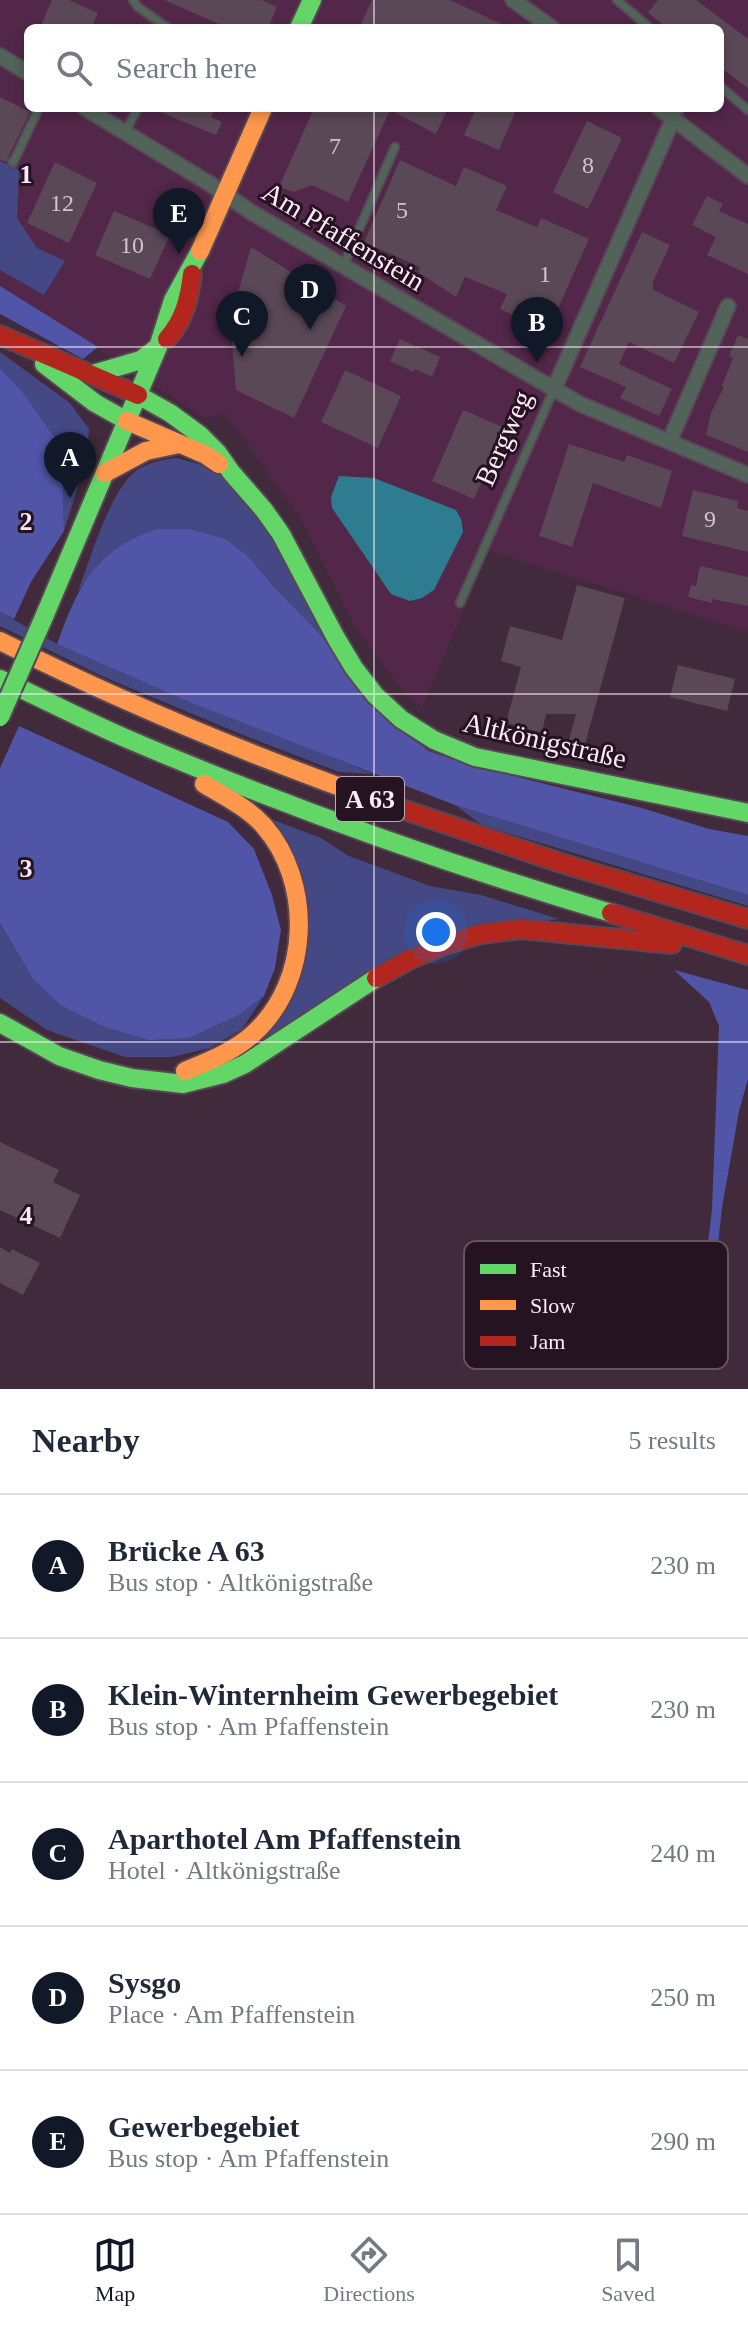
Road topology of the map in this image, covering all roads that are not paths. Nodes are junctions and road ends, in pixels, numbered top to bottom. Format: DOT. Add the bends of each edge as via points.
graph roads {
  1 [pos="133,0"];
  2 [pos="312,0"];
  3 [pos="513,0"];
  4 [pos="617,0"];
  5 [pos="162,24"];
  6 [pos="301,24"];
  7 [pos="546,24"];
  8 [pos="645,24"];
  9 [pos="0,56"];
  10 [pos="24,71"];
  11 [pos="724,89"];
  12 [pos="748,110"];
  13 [pos="37,112"];
  14 [pos="92,112"];
  15 [pos="136,112"];
  16 [pos="261,112"];
  17 [pos="677,113"];
  18 [pos="125,132"];
  19 [pos="395,147"];
  20 [pos="12,162"];
  21 [pos="748,176"];
  22 [pos="225,195"];
  23 [pos="343,267"];
  24 [pos="728,306"];
  25 [pos="0,335"];
  26 [pos="19,345"];
  27 [pos="158,347"];
  28 [pos="93,374"];
  29 [pos="554,389"];
  30 [pos="138,395"];
  31 [pos="127,421"];
  32 [pos="670,440"];
  33 [pos="179,444"];
  34 [pos="229,470"];
  35 [pos="105,473"];
  36 [pos="748,475"];
  37 [pos="460,603"];
  38 [pos="0,641"];
  39 [pos="0,679"];
  40 [pos="0,717"];
  41 [pos="136,743"];
  42 [pos="747,808"];
  43 [pos="748,919"];
  44 [pos="716,947"];
  45 [pos="748,955"];
  46 [pos="1,1023"];
  47 [pos="163,1080"];
  1 -- 5 [label="lane"];
  2 -- 6 [label="main road"];
  3 -- 7 [label="street"];
  4 -- 8 [label="lane"];
  9 -- 10 [label="street"];
  11 -- 12 [label="lane"];
  13 -- 20 [label="lane"];
  14 -- 18 [label="street, Am Pfaffenstein"];
  15 -- 18 [label="lane"];
  16 -- 22 [label="main road"];
  17 -- 21 [label="street"];
  17 -- 29 [label="street, Bergweg"];
  18 -- 22 [label="street, Am Pfaffenstein"];
  19 -- 23 [label="lane"];
  22 -- 23 [label="street, Am Pfaffenstein"];
  22 -- 27 [label="main road" via="173,300"];
  23 -- 29 [label="street, Am Pfaffenstein"];
  24 -- 32 [label="street"];
  25 -- 26 [label="main road"];
  26 -- 28 [label="main road, Altkönigstraße"];
  26 -- 31 [label="main road, Altkönigstraße"];
  27 -- 28 [label="main road" via="141,360"];
  27 -- 30 [label="main road"];
  28 -- 30 [label="main road, Altkönigstraße"];
  29 -- 32 [label="street, Am Pfaffenstein"];
  29 -- 37 [label="lane, Bergweg"];
  30 -- 31 [label="main road"];
  30 -- 34 [label="main road, Altkönigstraße" via="194,430"];
  31 -- 33 [label="main road, Altkönigstraße"];
  31 -- 35 [label="main road"];
  32 -- 36 [label="street, Am Pfaffenstein"];
  33 -- 34 [label="main road, Altkönigstraße"];
  33 -- 35 [label="main road" via="146,451"];
  34 -- 42 [label="main road, Altkönigstraße" via="280,534 358,675 404,722 475,757"];
  35 -- 40 [label="main road, bridge"];
  38 -- 43 [label="main road, A 63" via="153,714 346,790 527,853"];
  39 -- 41 [label="main road, A 63"];
  41 -- 44 [label="main road, A 63" via="350,827"];
  41 -- 47 [label="main road" via="243,807 265,827 289,867 299,905 292,968 265,1022 232,1049"];
  44 -- 45 [label="main road, A 63"];
  44 -- 47 [label="main road" via="558,931 479,933 443,943 383,972 234,1069 198,1082"];
  46 -- 47 [label="main road" via="59,1056 132,1078"];
}
